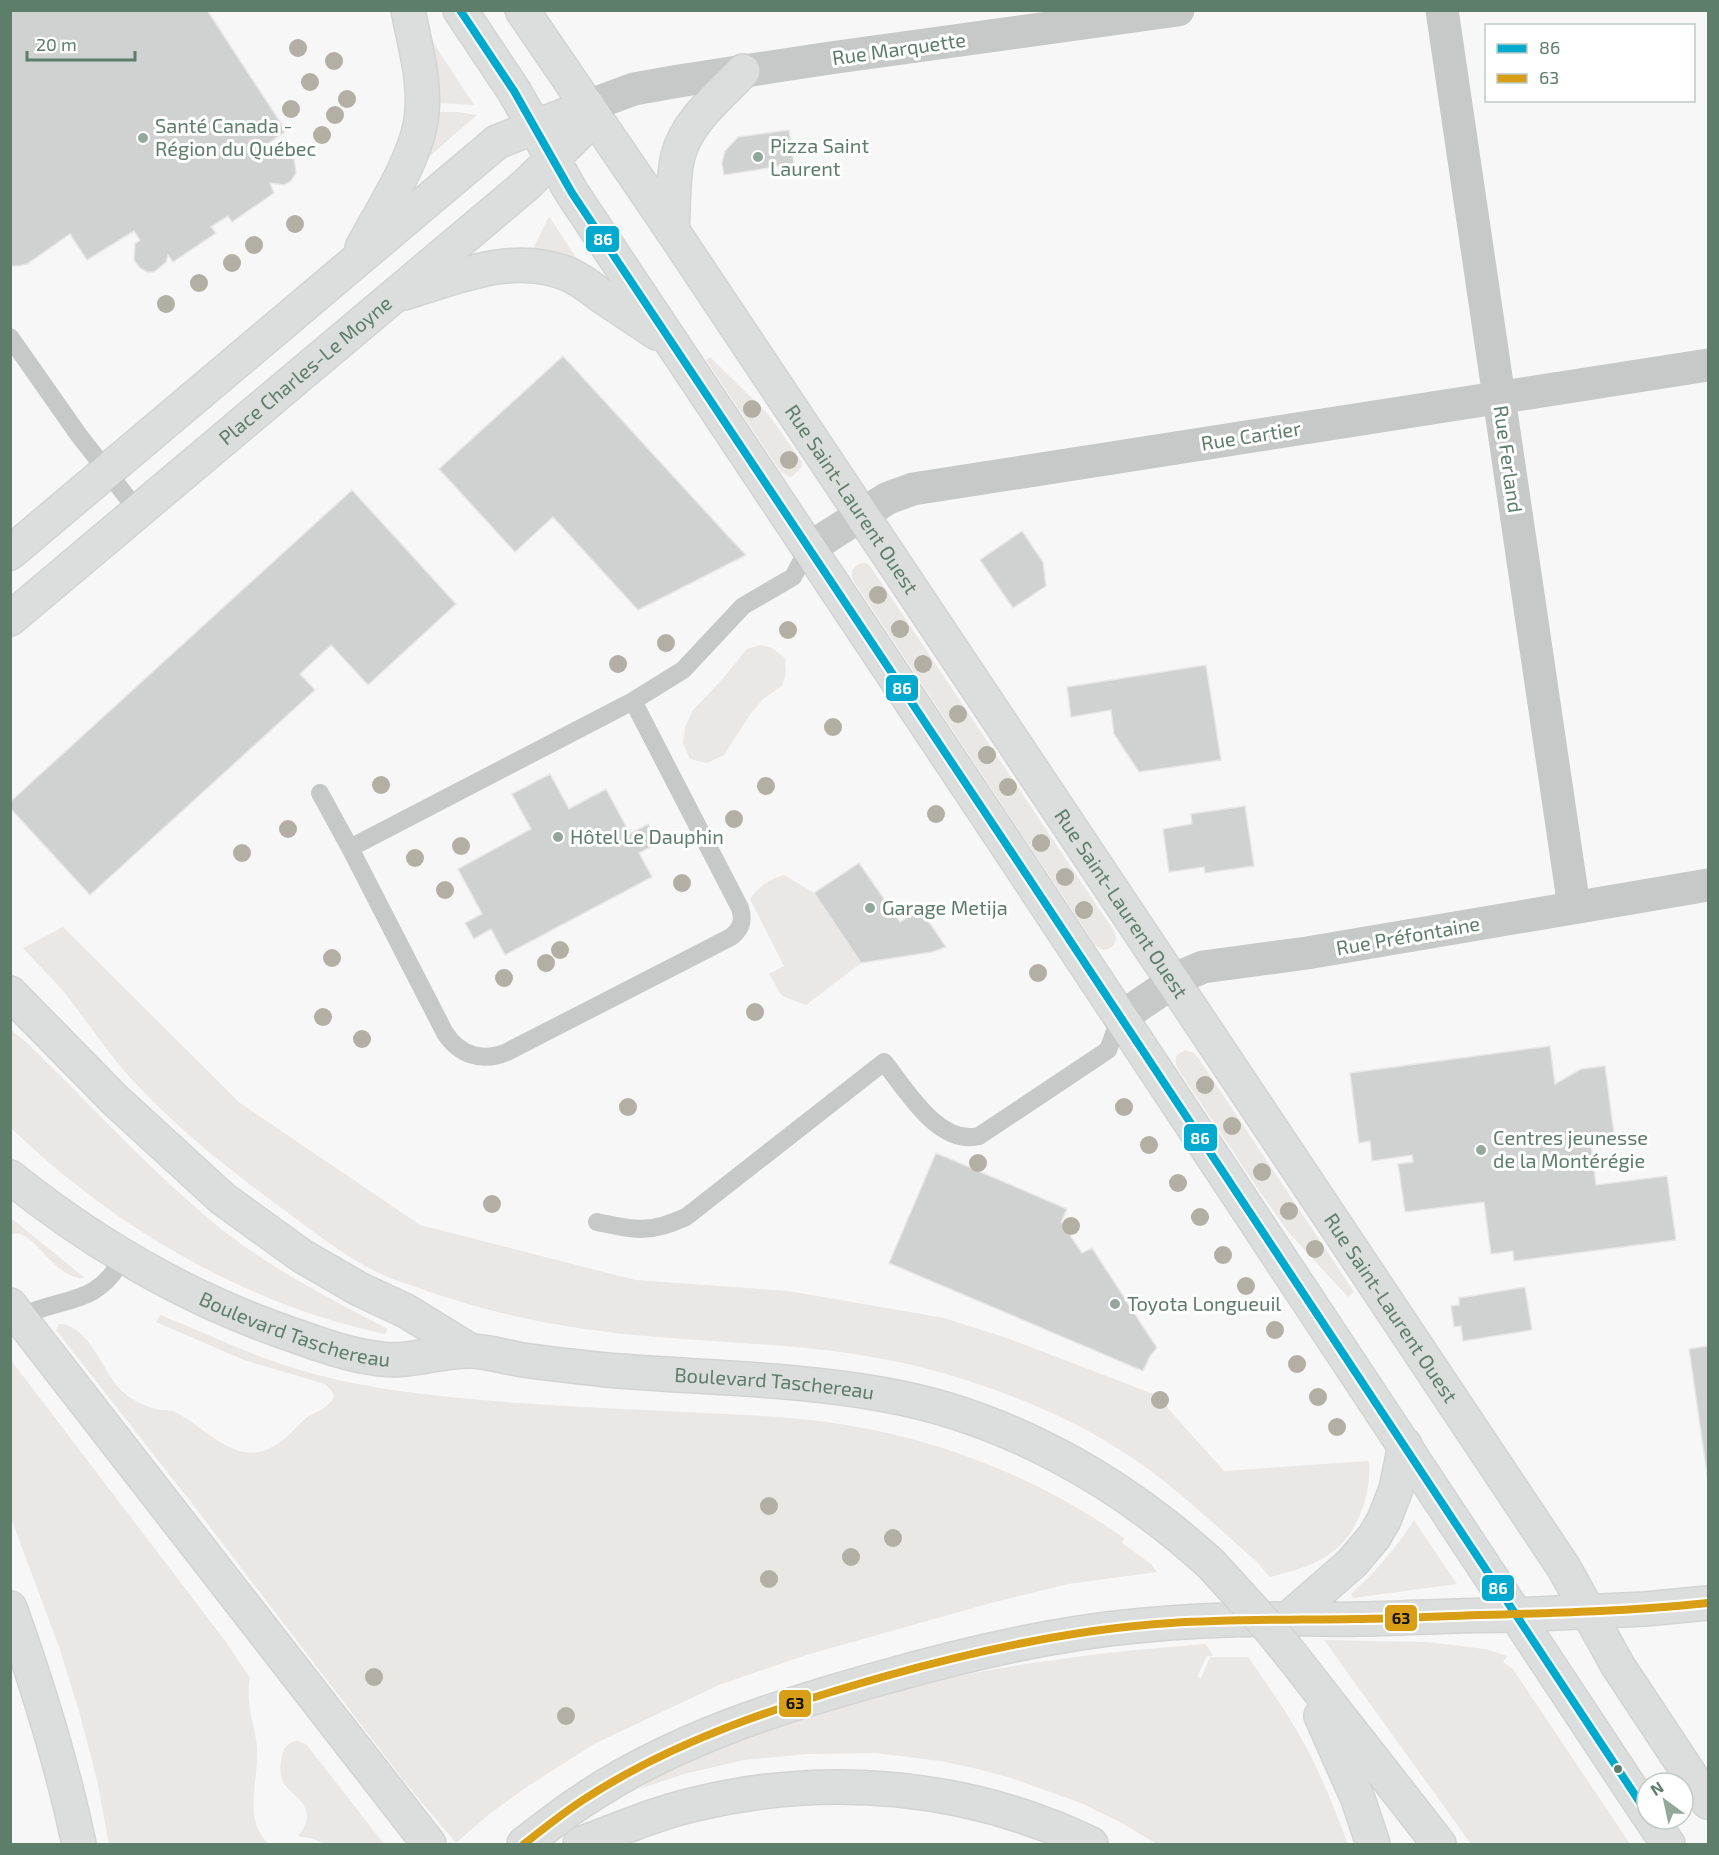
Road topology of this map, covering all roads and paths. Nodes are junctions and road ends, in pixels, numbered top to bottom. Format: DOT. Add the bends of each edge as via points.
graph roads {
  1 [pos="408,10"];
  2 [pos="460,10"];
  3 [pos="522,10"];
  4 [pos="1178,10"];
  5 [pos="1442,10"];
  6 [pos="743,71"];
  7 [pos="591,112"];
  8 [pos="534,127"];
  9 [pos="552,159"];
  10 [pos="672,230"];
  11 [pos="355,262"];
  12 [pos="391,297"];
  13 [pos="10,338"];
  14 [pos="670,342"];
  15 [pos="1708,364"];
  16 [pos="1499,398"];
  17 [pos="106,472"];
  18 [pos="137,510"];
  19 [pos="861,515"];
  20 [pos="808,549"];
  21 [pos="10,553"];
  22 [pos="10,620"];
  23 [pos="633,701"];
  24 [pos="320,793"];
  25 [pos="350,848"];
  26 [pos="1708,885"];
  27 [pos="1574,907"];
  28 [pos="1173,982"];
  29 [pos="10,993"];
  30 [pos="1120,1018"];
  31 [pos="10,1177"];
  32 [pos="597,1222"];
  33 [pos="123,1257"];
  34 [pos="15,1311"];
  35 [pos="471,1351"];
  36 [pos="1405,1445"];
  37 [pos="1708,1602"];
  38 [pos="10,1608"];
  39 [pos="1588,1612"];
  40 [pos="1515,1615"];
  41 [pos="1289,1618"];
  42 [pos="1292,1656"];
  43 [pos="1635,1795"];
  44 [pos="1708,1802"];
  45 [pos="1659,1831"];
  46 [pos="79,1845"];
  47 [pos="429,1845"];
  48 [pos="524,1845"];
  49 [pos="580,1845"];
  50 [pos="1091,1845"];
  51 [pos="1373,1845"];
  52 [pos="1439,1845"];
  53 [pos="1668,1845"];
  1 -- 11 [label="main road" via="422,90 421,125"];
  2 -- 8 [label="main road"];
  3 -- 7 [label="main road, Rue Saint-Laurent Ouest"];
  4 -- 6 [label="street, Rue Marquette"];
  5 -- 16 [label="street, Rue Ferland"];
  6 -- 7 [label="street, Rue Marquette" via="620,93"];
  6 -- 10 [label="main road" via="683,141 678,155"];
  7 -- 8 [label="main road"];
  7 -- 9 [label="main road, Place Charles-Le Moyne"];
  7 -- 10 [label="main road, Rue Saint-Laurent Ouest"];
  8 -- 9 [label="main road"];
  8 -- 11 [label="main road" via="497,142"];
  9 -- 12 [label="main road, Place Charles-Le Moyne"];
  9 -- 14 [label="main road"];
  10 -- 19 [label="main road, Rue Saint-Laurent Ouest"];
  11 -- 17 [label="main road"];
  12 -- 14 [label="main road" via="488,268 535,265 574,277"];
  12 -- 18 [label="main road, Place Charles-Le Moyne"];
  13 -- 17 [label="lane"];
  14 -- 20 [label="main road"];
  15 -- 16 [label="street, Rue Cartier"];
  16 -- 19 [label="street, Rue Cartier" via="913,489 888,498"];
  16 -- 27 [label="street, Rue Ferland"];
  17 -- 18 [label="lane"];
  17 -- 21 [label="main road"];
  18 -- 22 [label="main road, Place Charles-Le Moyne"];
  19 -- 20 [label="street, Rue Cartier"];
  19 -- 28 [label="main road, Rue Saint-Laurent Ouest"];
  20 -- 23 [label="lane" via="793,577 743,606 683,670"];
  20 -- 30 [label="main road"];
  23 -- 25 [label="lane"];
  23 -- 25 [label="lane" via="742,915 736,933 700,954 507,1052 471,1056 445,1034"];
  24 -- 25 [label="lane"];
  26 -- 27 [label="street, Rue Préfontaine"];
  27 -- 28 [label="street, Rue Préfontaine" via="1203,968"];
  28 -- 30 [label="street, Rue Préfontaine"];
  28 -- 39 [label="main road, Rue Saint-Laurent Ouest" via="1564,1568"];
  29 -- 35 [label="main road" via="116,1100 223,1199 312,1262 406,1311"];
  30 -- 32 [label="lane" via="1108,1050 979,1136 963,1137 940,1128 884,1062 686,1217 650,1229"];
  30 -- 36 [label="main road"];
  31 -- 33 [label="main road, Boulevard Taschereau"];
  33 -- 34 [label="lane" via="113,1275 87,1294 75,1300"];
  33 -- 35 [label="main road, Boulevard Taschereau" via="268,1327 344,1351 383,1360"];
  34 -- 47 [label="main road"];
  35 -- 42 [label="main road, Boulevard Taschereau, bridge" via="606,1370 824,1386 890,1395 970,1418 1089,1472 1157,1518 1211,1564"];
  36 -- 40 [label="main road"];
  36 -- 41 [label="main road" via="1396,1489 1374,1537 1352,1563"];
  37 -- 39 [label="main road"];
  38 -- 46 [label="main road" via="53,1737"];
  39 -- 40 [label="main road"];
  39 -- 44 [label="main road, Rue Saint-Laurent Ouest" via="1618,1666"];
  40 -- 41 [label="main road"];
  40 -- 43 [label="main road"];
  41 -- 48 [label="main road" via="1133,1626 1043,1639 816,1696 713,1732 652,1761 582,1801"];
  42 -- 51 [label="main road, Boulevard Taschereau" via="1340,1755"];
  42 -- 52 [label="main road"];
  45 -- 53 [label="main road"];
  49 -- 50 [label="main road" via="698,1803 752,1793 834,1786 943,1795 1019,1816"];
}
